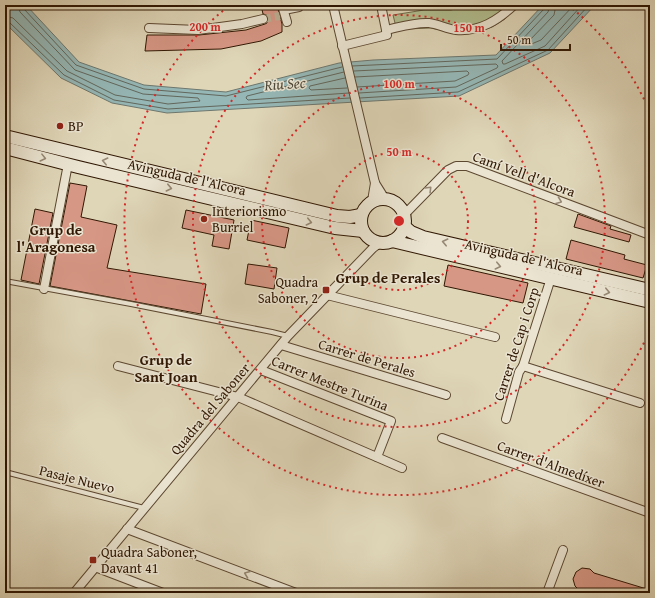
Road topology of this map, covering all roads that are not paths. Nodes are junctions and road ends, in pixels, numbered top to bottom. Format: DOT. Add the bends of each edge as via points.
graph roads {
  1 [pos="333,5"];
  2 [pos="381,5"];
  3 [pos="514,5"];
  4 [pos="299,7"];
  5 [pos="284,14"];
  6 [pos="263,19"];
  7 [pos="149,28"];
  8 [pos="387,32"];
  9 [pos="342,46"];
  10 [pos="5,136"];
  11 [pos="5,148"];
  12 [pos="68,164"];
  13 [pos="375,184"];
  14 [pos="385,199"];
  15 [pos="372,201"];
  16 [pos="361,215"];
  17 [pos="404,220"];
  18 [pos="650,235"];
  19 [pos="376,240"];
  20 [pos="551,278"];
  21 [pos="5,281"];
  22 [pos="44,289"];
  23 [pos="650,290"];
  24 [pos="327,295"];
  25 [pos="650,302"];
  26 [pos="288,336"];
  27 [pos="495,337"];
  28 [pos="281,345"];
  29 [pos="118,366"];
  30 [pos="523,366"];
  31 [pos="261,370"];
  32 [pos="446,395"];
  33 [pos="238,397"];
  34 [pos="640,403"];
  35 [pos="506,418"];
  36 [pos="442,438"];
  37 [pos="377,457"];
  38 [pos="402,468"];
  39 [pos="5,472"];
  40 [pos="144,508"];
  41 [pos="650,513"];
  42 [pos="127,529"];
  43 [pos="563,550"];
  44 [pos="95,568"];
  45 [pos="74,593"];
  46 [pos="163,593"];
  47 [pos="296,593"];
  48 [pos="547,593"];
  1 -- 9 [label="street"];
  2 -- 8 [label="street"];
  3 -- 8 [label="street" via="502,17 474,29 457,30 429,23 406,25"];
  4 -- 5 [label="street"];
  6 -- 7 [label="street" via="198,30"];
  8 -- 9 [label="street"];
  9 -- 13 [label="street"];
  16 -- 10 [label="main road, Avinguda de l'Alcora, one-way" via="337,216"];
  11 -- 12 [label="main road, Avinguda de l'Alcora, one-way"];
  12 -- 19 [label="main road, Avinguda de l'Alcora, one-way"];
  12 -- 22 [label="street"];
  13 -- 14 [label="street"];
  13 -- 15 [label="street"];
  14 -- 15 [label="main road"];
  14 -- 17 [label="main road" via="400,207"];
  15 -- 16 [label="main road"];
  16 -- 19 [label="main road" via="361,223"];
  17 -- 18 [label="street, Camí Vell d'Alcora, one-way" via="448,170 456,166 468,166"];
  17 -- 19 [label="main road" via="400,235"];
  23 -- 17 [label="main road, Avinguda de l'Alcora, one-way" via="423,237 411,232"];
  19 -- 20 [label="main road, Avinguda de l'Alcora, one-way"];
  19 -- 24 [label="street, Quadra del Saboner"];
  20 -- 25 [label="main road, Avinguda de l'Alcora, one-way"];
  20 -- 30 [label="street, Carrer de Cap i Corp"];
  21 -- 22 [label="lane"];
  22 -- 26 [label="lane"];
  24 -- 26 [label="street, Quadra del Saboner"];
  24 -- 27 [label="street"];
  26 -- 28 [label="street, Quadra del Saboner"];
  28 -- 31 [label="street, Quadra del Saboner"];
  28 -- 32 [label="street, Carrer de Perales"];
  29 -- 33 [label="street"];
  30 -- 34 [label="street"];
  30 -- 35 [label="street, Carrer de Cap i Corp"];
  31 -- 33 [label="street, Quadra del Saboner"];
  31 -- 37 [label="street, Carrer Mestre Turina" via="391,421"];
  33 -- 37 [label="street"];
  33 -- 40 [label="street, Quadra del Saboner"];
  36 -- 41 [label="street, Carrer d'Almedíxer"];
  37 -- 38 [label="street"];
  39 -- 40 [label="lane, Pasaje Nuevo"];
  40 -- 42 [label="street, Quadra del Saboner"];
  42 -- 44 [label="street, Quadra del Saboner"];
  47 -- 42 [label="street, one-way"];
  43 -- 48 [label="street"];
  44 -- 45 [label="street, Quadra del Saboner"];
  44 -- 46 [label="street"];
}
